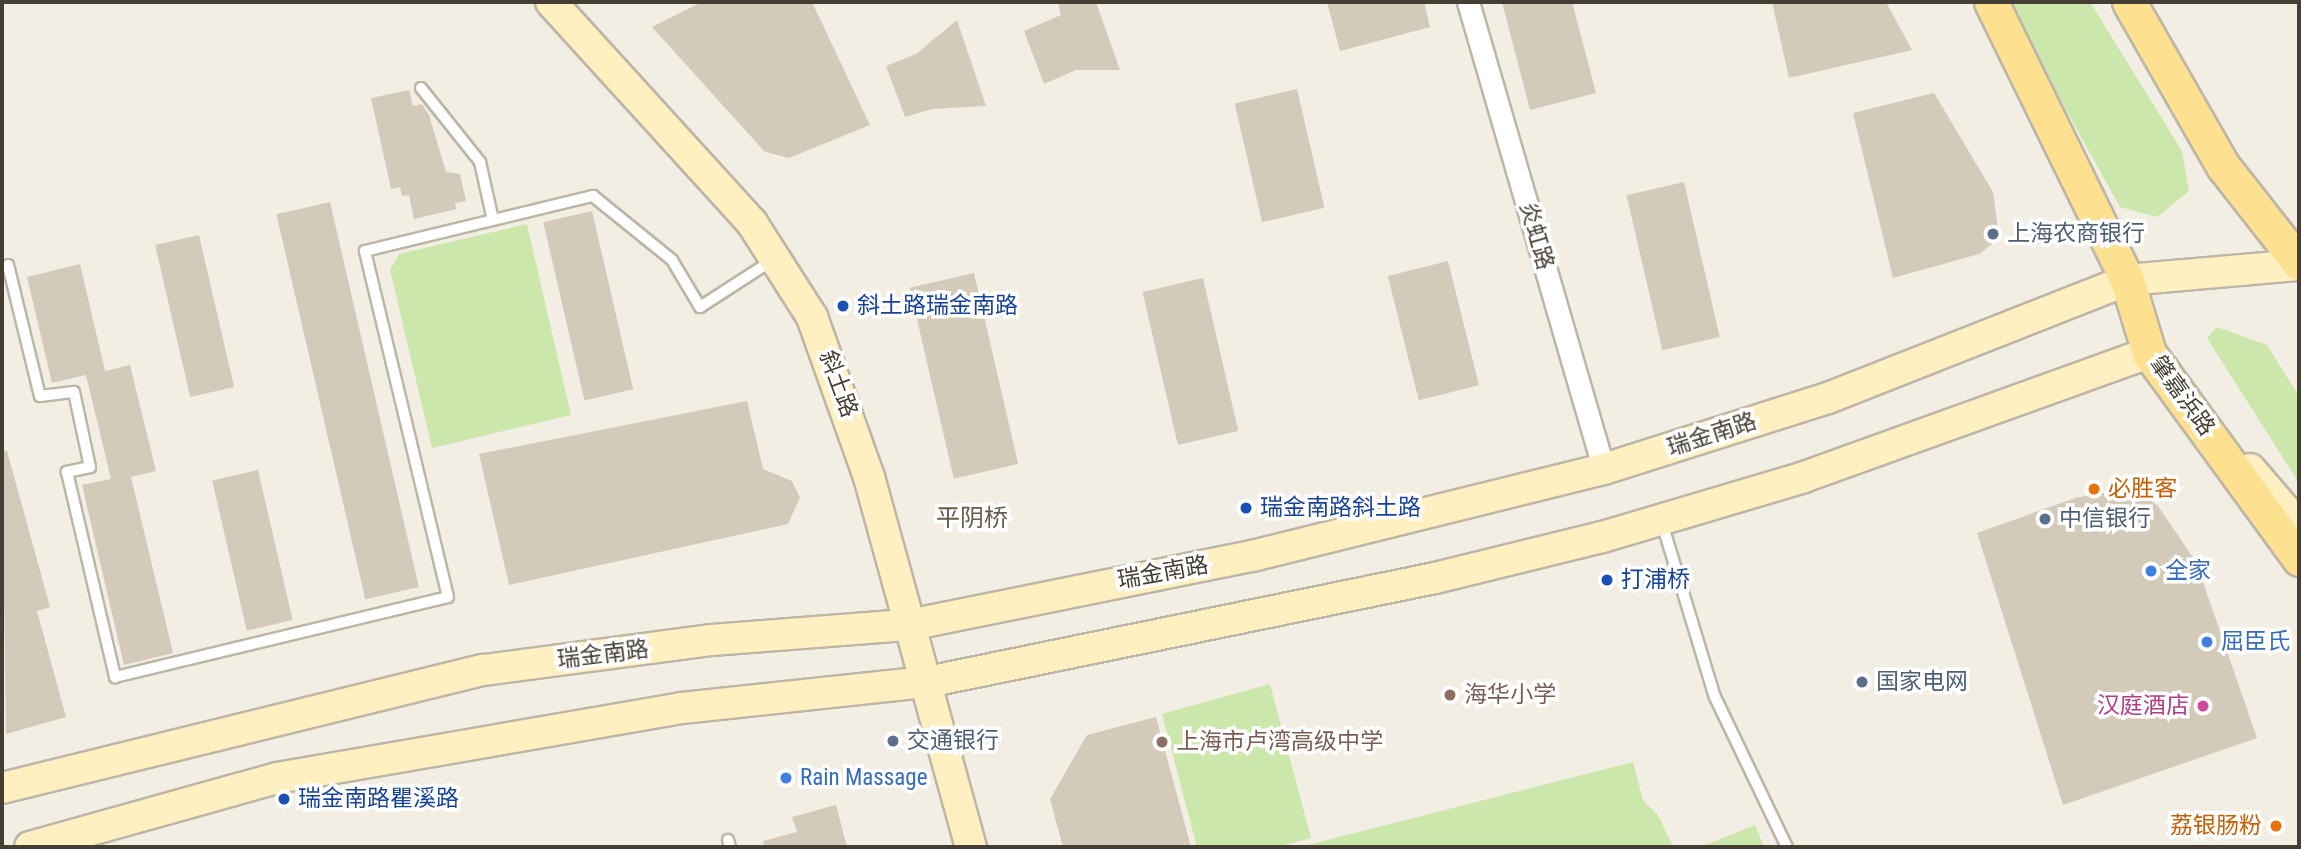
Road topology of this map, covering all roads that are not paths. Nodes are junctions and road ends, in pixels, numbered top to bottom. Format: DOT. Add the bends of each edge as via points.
graph roads {
  1 [pos="551,2"];
  2 [pos="1468,2"];
  3 [pos="1991,2"];
  4 [pos="2129,2"];
  5 [pos="421,88"];
  6 [pos="494,220"];
  7 [pos="778,258"];
  8 [pos="2299,264"];
  9 [pos="8,265"];
  10 [pos="2127,280"];
  11 [pos="2149,353"];
  12 [pos="1604,470"];
  13 [pos="1661,520"];
  14 [pos="2298,544"];
  15 [pos="909,625"];
  16 [pos="927,682"];
  17 [pos="2,788"];
  18 [pos="87,840"];
  19 [pos="30,847"];
  20 [pos="971,847"];
  21 [pos="1787,847"];
  1 -- 7 [label="main road, 斜土路" via="719,185"];
  2 -- 12 [label="street, 炎虹路"];
  3 -- 10 [label="main road, 肇嘉浜路"];
  4 -- 8 [label="main road" via="2223,166"];
  5 -- 6 [label="lane" via="480,162"];
  6 -- 7 [label="lane" via="593,196 672,260 700,307"];
  6 -- 9 [label="lane" via="365,251 448,597 115,677 66,472 90,467 74,392 40,396"];
  7 -- 15 [label="main road, 斜土路" via="812,317 839,382"];
  8 -- 10 [label="main road, 瑞金南路"];
  10 -- 11 [label="main road, 肇嘉浜路"];
  10 -- 12 [label="main road, 瑞金南路" via="1828,398"];
  11 -- 13 [label="main road" via="1804,477"];
  11 -- 14 [label="main road, 肇嘉浜路"];
  12 -- 15 [label="main road, 瑞金南路" via="1252,556"];
  13 -- 16 [label="main road" via="1435,578"];
  13 -- 21 [label="lane" via="1716,697"];
  15 -- 16 [label="main road, 斜土路"];
  15 -- 17 [label="main road, 瑞金南路" via="712,640 484,670"];
  16 -- 18 [label="main road" via="682,708 276,778"];
  16 -- 20 [label="main road, 斜土路"];
  18 -- 19 [label="main road"];
}
